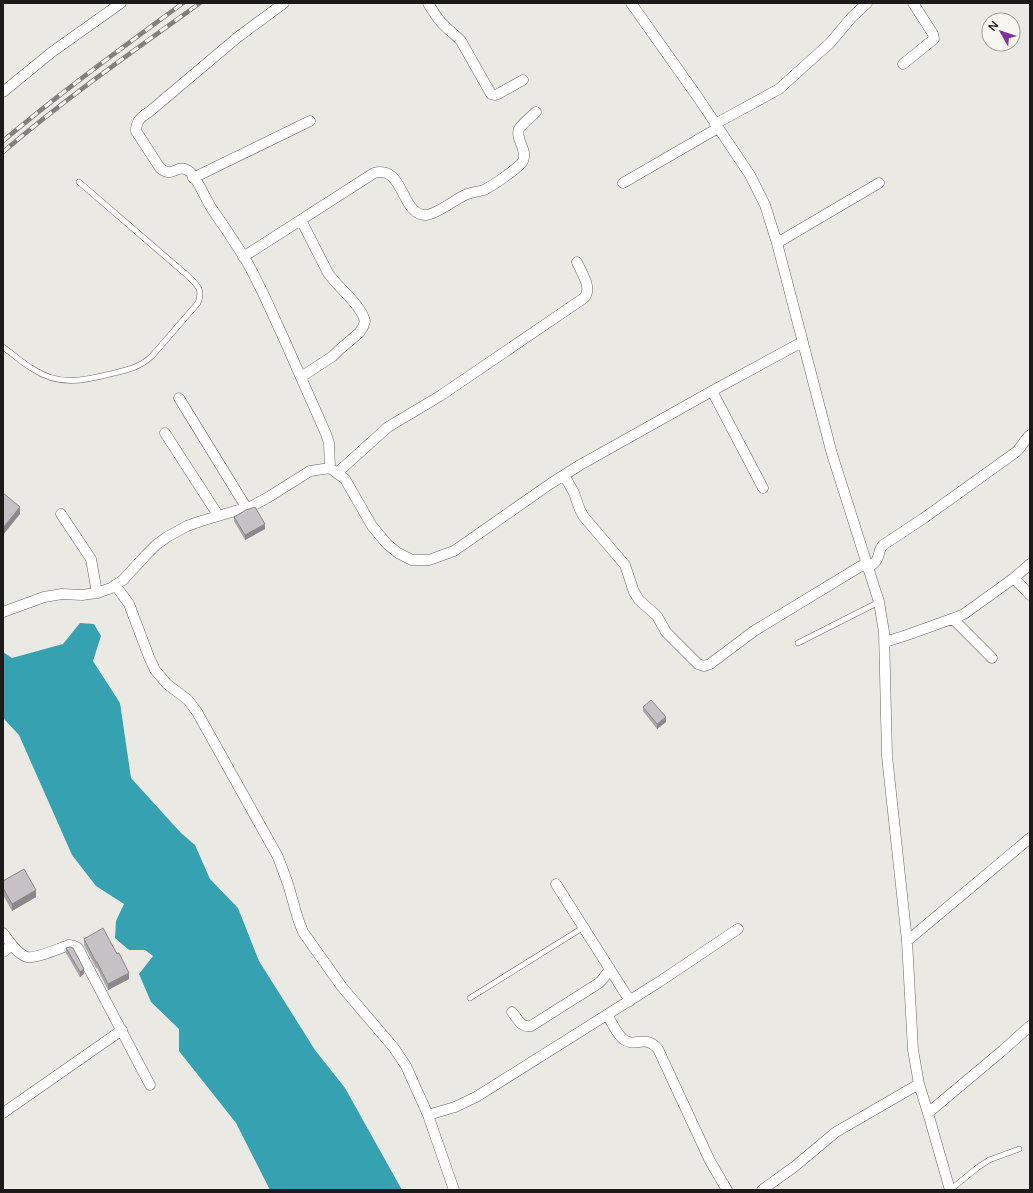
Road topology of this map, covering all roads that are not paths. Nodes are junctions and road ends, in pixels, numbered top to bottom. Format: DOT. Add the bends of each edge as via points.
graph roads {
  1 [pos="121,3"];
  2 [pos="284,3"];
  3 [pos="428,3"];
  4 [pos="631,3"];
  5 [pos="867,3"];
  6 [pos="913,3"];
  7 [pos="903,64"];
  8 [pos="523,80"];
  9 [pos="3,92"];
  10 [pos="536,112"];
  11 [pos="310,121"];
  12 [pos="717,126"];
  13 [pos="193,178"];
  14 [pos="79,182"];
  15 [pos="623,183"];
  16 [pos="879,183"];
  17 [pos="301,220"];
  18 [pos="777,243"];
  19 [pos="243,257"];
  20 [pos="577,262"];
  21 [pos="802,342"];
  22 [pos="3,347"];
  23 [pos="301,377"];
  24 [pos="712,391"];
  25 [pos="179,398"];
  26 [pos="165,433"];
  27 [pos="1030,436"];
  28 [pos="333,471"];
  29 [pos="564,475"];
  30 [pos="763,488"];
  31 [pos="246,507"];
  32 [pos="61,514"];
  33 [pos="218,515"];
  34 [pos="1030,564"];
  35 [pos="867,566"];
  36 [pos="1014,578"];
  37 [pos="115,586"];
  38 [pos="97,593"];
  39 [pos="1030,596"];
  40 [pos="879,602"];
  41 [pos="3,612"];
  42 [pos="953,619"];
  43 [pos="885,642"];
  44 [pos="798,643"];
  45 [pos="992,658"];
  46 [pos="1030,838"];
  47 [pos="556,884"];
  48 [pos="584,928"];
  49 [pos="738,929"];
  50 [pos="3,933"];
  51 [pos="907,941"];
  52 [pos="12,945"];
  53 [pos="3,952"];
  54 [pos="610,969"];
  55 [pos="470,998"];
  56 [pos="630,1001"];
  57 [pos="512,1012"];
  58 [pos="607,1015"];
  59 [pos="1030,1026"];
  60 [pos="122,1030"];
  61 [pos="919,1084"];
  62 [pos="150,1085"];
  63 [pos="3,1113"];
  64 [pos="928,1113"];
  65 [pos="428,1115"];
  66 [pos="1019,1149"];
  67 [pos="454,1190"];
  68 [pos="726,1190"];
  69 [pos="762,1190"];
  70 [pos="950,1190"];
  1 -- 9 [label="street" via="52,52"];
  2 -- 13 [label="street" via="238,37 138,121 136,131 160,168 165,172 184,169"];
  3 -- 8 [label="street" via="440,21 462,41 491,94 498,94"];
  4 -- 12 [label="street"];
  5 -- 12 [label="street" via="830,43 779,89"];
  6 -- 7 [label="street" via="934,34 934,39"];
  10 -- 17 [label="street" via="519,129 518,134 524,150 523,162 483,190 465,195 424,215 410,206 389,174 380,172 374,173"];
  11 -- 13 [label="street"];
  12 -- 15 [label="street"];
  12 -- 18 [label="street" via="750,175"];
  13 -- 19 [label="street"];
  14 -- 22 [label="lane" via="199,287 201,295 198,303 144,364 87,380 51,378 33,370"];
  16 -- 18 [label="street"];
  17 -- 19 [label="street"];
  17 -- 23 [label="street" via="333,281 354,303 365,321 359,333 334,356"];
  18 -- 21 [label="street"];
  19 -- 23 [label="street" via="264,295"];
  20 -- 28 [label="street" via="587,285 588,291 584,298 440,396 388,427"];
  21 -- 24 [label="street"];
  21 -- 35 [label="street" via="832,454"];
  23 -- 28 [label="street" via="326,434"];
  24 -- 29 [label="street"];
  24 -- 30 [label="street"];
  25 -- 31 [label="street"];
  26 -- 33 [label="street"];
  27 -- 35 [label="street" via="1016,452 883,545 875,562"];
  28 -- 29 [label="street" via="345,479 372,526 387,544 412,560 429,560 454,551"];
  28 -- 31 [label="street" via="310,471 268,498"];
  29 -- 35 [label="street" via="582,513 625,565 639,600 657,616 666,632 698,664 704,666 783,612"];
  31 -- 33 [label="street"];
  32 -- 38 [label="street" via="90,558"];
  33 -- 37 [label="street" via="187,526 167,537"];
  34 -- 36 [label="street"];
  35 -- 40 [label="street"];
  36 -- 39 [label="street"];
  36 -- 42 [label="street"];
  37 -- 38 [label="street"];
  37 -- 65 [label="street" via="128,604 155,670 188,700 197,712 253,810 278,857 303,932 342,987 394,1048 406,1066"];
  38 -- 41 [label="street" via="44,597"];
  40 -- 43 [label="street"];
  40 -- 44 [label="lane"];
  42 -- 43 [label="street"];
  42 -- 45 [label="street"];
  43 -- 51 [label="street" via="887,756"];
  46 -- 51 [label="street"];
  47 -- 48 [label="street"];
  48 -- 54 [label="street"];
  48 -- 55 [label="lane"];
  49 -- 56 [label="street"];
  50 -- 52 [label="street"];
  51 -- 61 [label="street" via="913,1050"];
  52 -- 53 [label="street"];
  52 -- 60 [label="street" via="27,957 69,945 78,948"];
  54 -- 56 [label="street"];
  54 -- 57 [label="street" via="599,983 531,1026 523,1026"];
  56 -- 58 [label="street"];
  58 -- 65 [label="street" via="476,1097"];
  58 -- 68 [label="street" via="622,1038 628,1042 645,1041 658,1049"];
  59 -- 64 [label="street"];
  60 -- 62 [label="street"];
  60 -- 63 [label="street"];
  61 -- 64 [label="street"];
  61 -- 69 [label="street" via="836,1132"];
  64 -- 70 [label="street"];
  65 -- 67 [label="street"];
  66 -- 70 [label="lane" via="989,1160"];
}
